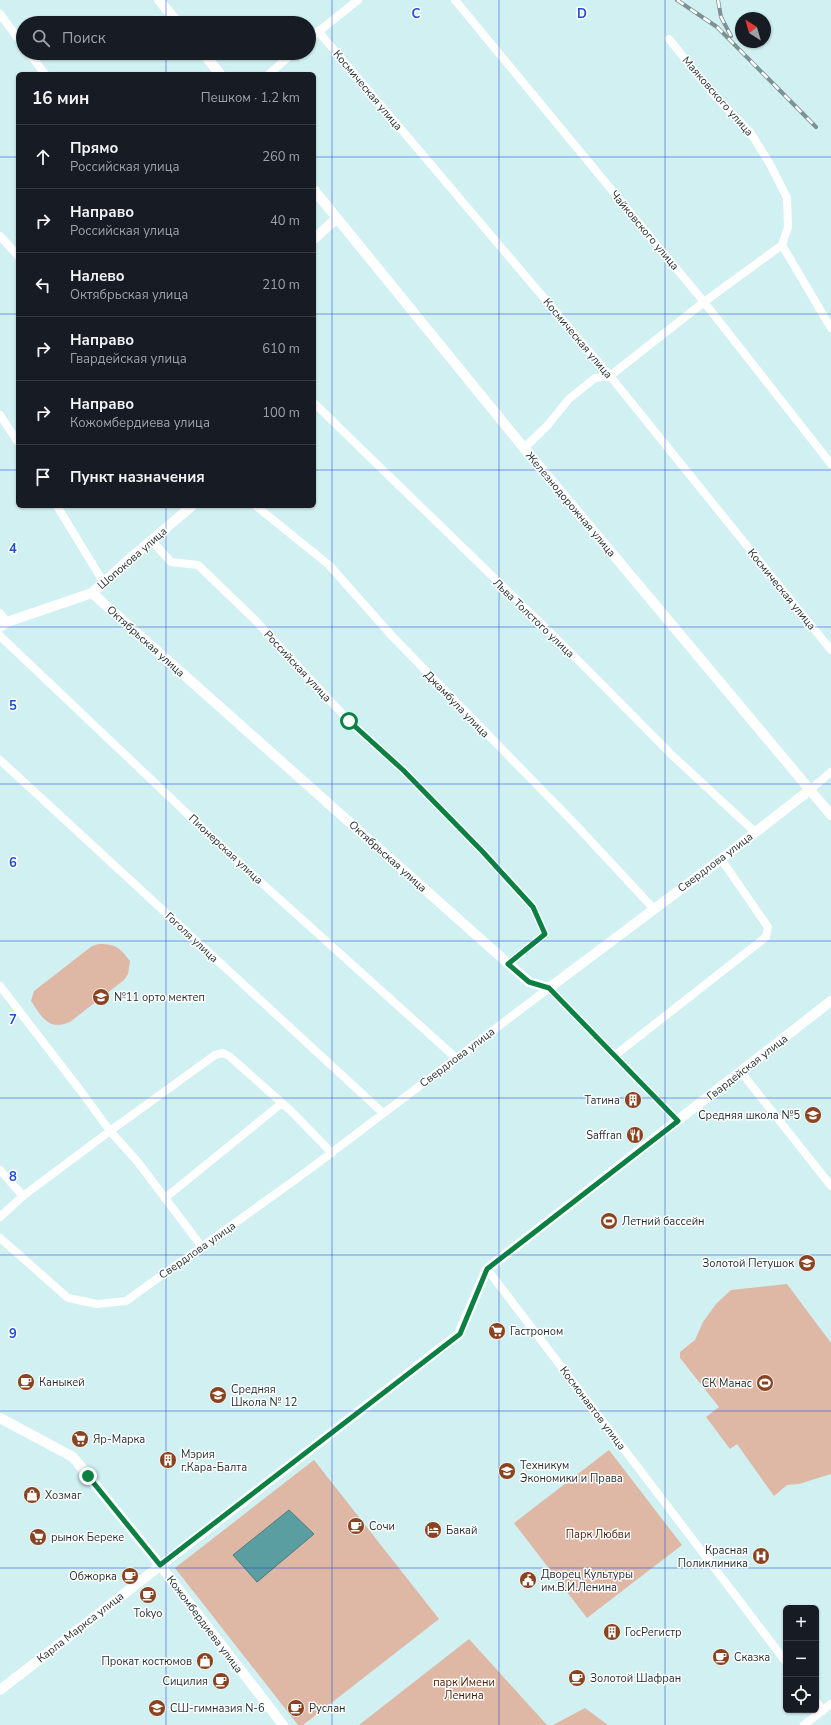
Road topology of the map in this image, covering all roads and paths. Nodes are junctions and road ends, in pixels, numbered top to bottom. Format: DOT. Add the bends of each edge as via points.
graph roads {
  1 [pos="159,0"];
  2 [pos="358,0"];
  3 [pos="455,0"];
  4 [pos="0,14"];
  5 [pos="172,16"];
  6 [pos="318,31"];
  7 [pos="16,36"];
  8 [pos="669,39"];
  9 [pos="34,60"];
  10 [pos="209,60"];
  11 [pos="284,60"];
  12 [pos="43,72"];
  13 [pos="218,72"];
  14 [pos="270,72"];
  15 [pos="316,192"];
  16 [pos="337,218"];
  17 [pos="0,236"];
  18 [pos="316,236"];
  19 [pos="782,245"];
  20 [pos="16,254"];
  21 [pos="704,302"];
  22 [pos="831,328"];
  23 [pos="610,376"];
  24 [pos="316,405"];
  25 [pos="0,415"];
  26 [pos="16,439"];
  27 [pos="524,448"];
  28 [pos="831,464"];
  29 [pos="58,508"];
  30 [pos="190,508"];
  31 [pos="258,508"];
  32 [pos="152,541"];
  33 [pos="104,583"];
  34 [pos="92,593"];
  35 [pos="0,613"];
  36 [pos="4,625"];
  37 [pos="0,636"];
  38 [pos="831,650"];
  39 [pos="0,760"];
  40 [pos="831,772"];
  41 [pos="811,789"];
  42 [pos="831,815"];
  43 [pos="754,832"];
  44 [pos="721,859"];
  45 [pos="653,908"];
  46 [pos="508,964"];
  47 [pos="0,986"];
  48 [pos="549,988"];
  49 [pos="831,1001"];
  50 [pos="614,1056"];
  51 [pos="456,1058"];
  52 [pos="741,1072"];
  53 [pos="282,1103"];
  54 [pos="383,1113"];
  55 [pos="678,1121"];
  56 [pos="110,1132"];
  57 [pos="332,1153"];
  58 [pos="0,1170"];
  59 [pos="831,1186"];
  60 [pos="23,1196"];
  61 [pos="165,1198"];
  62 [pos="0,1217"];
  63 [pos="0,1238"];
  64 [pos="202,1246"];
  65 [pos="487,1269"];
  66 [pos="0,1418"];
  67 [pos="160,1565"];
  68 [pos="783,1658"];
  69 [pos="0,1690"];
  70 [pos="831,1704"];
  71 [pos="819,1705"];
  72 [pos="823,1710"];
  73 [pos="283,1725"];
  74 [pos="804,1725"];
  1 -- 5 [label="street"];
  2 -- 6 [label="street"];
  3 -- 21 [label="street, Чайковского улица"];
  4 -- 7 [label="street"];
  6 -- 23 [label="street, Космическая улица"];
  8 -- 19 [label="street, Маяковского улица" via="715,96 750,132 770,164 787,198 788,227"];
  9 -- 12 [label="street"];
  10 -- 13 [label="street"];
  11 -- 14 [label="street"];
  15 -- 16 [label="street, Железнодорожная улица"];
  16 -- 18 [label="street"];
  16 -- 27 [label="street, Железнодорожная улица"];
  17 -- 20 [label="street"];
  19 -- 21 [label="street"];
  19 -- 22 [label="street"];
  21 -- 23 [label="street"];
  21 -- 28 [label="street, Чайковского улица"];
  23 -- 27 [label="street" via="595,378 569,399 547,426"];
  23 -- 38 [label="street, Космическая улица"];
  24 -- 43 [label="street, Льва Толстого улица" via="554,636 673,756"];
  25 -- 26 [label="street"];
  27 -- 41 [label="street, Железнодорожная улица"];
  29 -- 33 [label="street"];
  30 -- 32 [label="street, Шопокова улица"];
  31 -- 45 [label="street, Джамбула улица" via="329,565 392,636"];
  32 -- 33 [label="street, Шопокова улица"];
  32 -- 46 [label="street, Российская улица" via="171,562 198,565 270,636 349,721 403,770 533,907 545,934"];
  33 -- 34 [label="street, Шопокова улица"];
  34 -- 36 [label="street, Шопокова улица"];
  34 -- 46 [label="street, Октябрьская улица"];
  35 -- 36 [label="street"];
  37 -- 51 [label="street, Пионерская улица" via="235,859"];
  39 -- 54 [label="street, Гоголя улица"];
  40 -- 41 [label="street, Свердлова улица"];
  41 -- 42 [label="street, Железнодорожная улица"];
  41 -- 43 [label="street, Свердлова улица"];
  43 -- 44 [label="street, Свердлова улица"];
  44 -- 45 [label="street, Свердлова улица"];
  44 -- 50 [label="street" via="768,927 766,937"];
  45 -- 48 [label="street, Свердлова улица"];
  46 -- 48 [label="street, Октябрьская улица" via="529,982"];
  47 -- 56 [label="street"];
  48 -- 50 [label="street, Октябрьская улица"];
  48 -- 51 [label="street, Свердлова улица"];
  49 -- 52 [label="street, Гвардейская улица"];
  50 -- 55 [label="street, Октябрьская улица"];
  51 -- 54 [label="street, Свердлова улица"];
  52 -- 55 [label="street, Гвардейская улица"];
  52 -- 59 [label="street"];
  53 -- 56 [label="street" via="229,1056 220,1053"];
  53 -- 57 [label="street"];
  53 -- 61 [label="street"];
  54 -- 57 [label="street, Свердлова улица"];
  55 -- 65 [label="street, Гвардейская улица"];
  56 -- 60 [label="street"];
  56 -- 61 [label="street" via="137,1161"];
  57 -- 64 [label="street, Свердлова улица"];
  58 -- 60 [label="street"];
  60 -- 62 [label="street"];
  61 -- 64 [label="street"];
  63 -- 64 [label="street, Свердлова улица" via="68,1298 97,1304 126,1301"];
  65 -- 67 [label="street, Гвардейская улица" via="460,1334"];
  65 -- 68 [label="street, Космонавтов улица"];
  66 -- 67 [label="street, Кожомбердиева улица" via="73,1457"];
  67 -- 69 [label="street, Карла Маркса улица"];
  67 -- 73 [label="street, Кожомбердиева улица"];
  70 -- 72 [label="street"];
  71 -- 72 [label="street"];
  72 -- 74 [label="street"];
}
